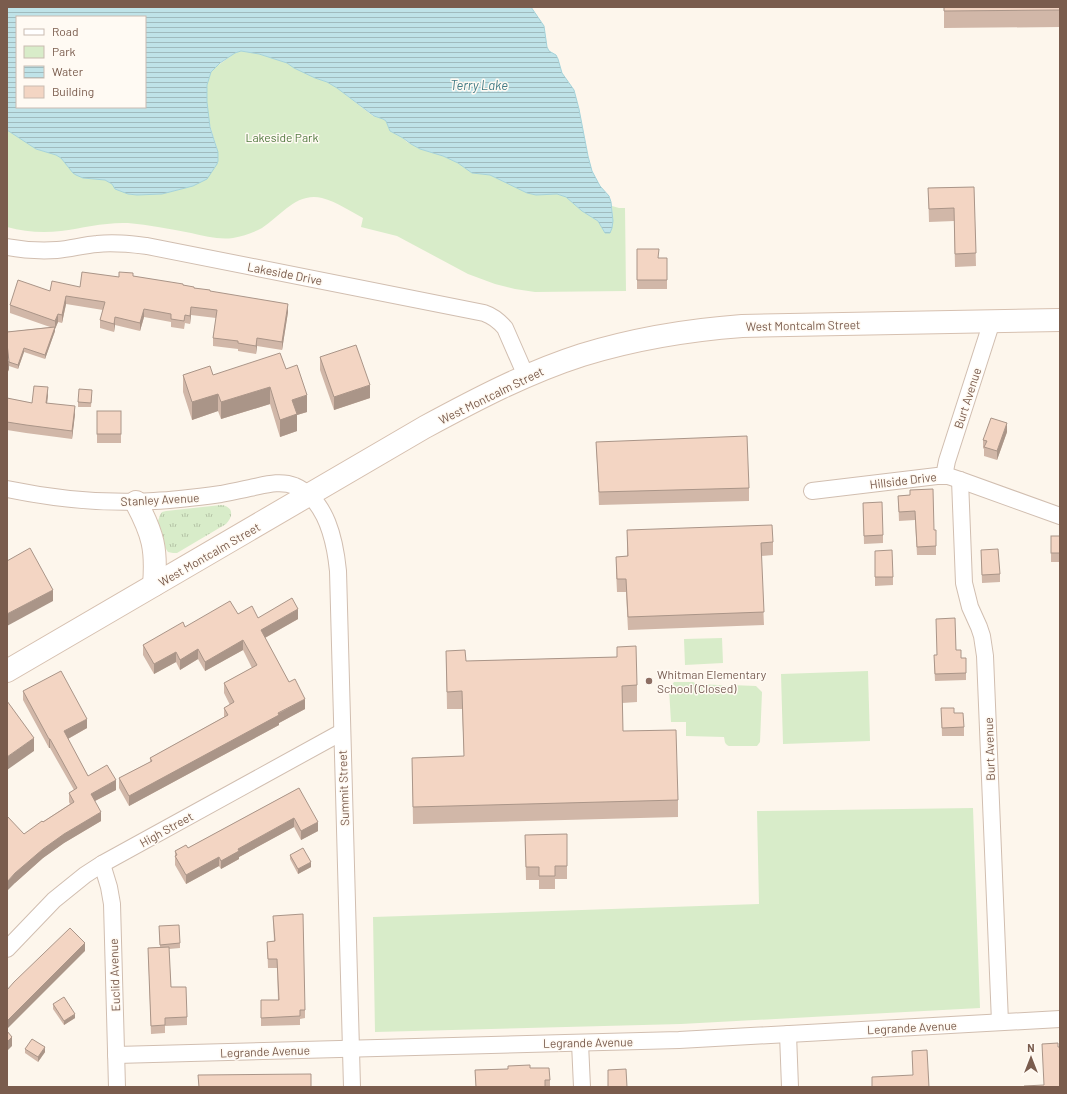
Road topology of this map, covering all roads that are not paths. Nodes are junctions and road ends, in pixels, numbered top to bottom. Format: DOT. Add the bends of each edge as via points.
graph roads {
  1 [pos="8,251"];
  2 [pos="1060,320"];
  3 [pos="992,321"];
  4 [pos="526,376"];
  5 [pos="944,476"];
  6 [pos="960,480"];
  7 [pos="7,489"];
  8 [pos="812,491"];
  9 [pos="309,495"];
  10 [pos="136,502"];
  11 [pos="1060,516"];
  12 [pos="154,585"];
  13 [pos="7,671"];
  14 [pos="342,732"];
  15 [pos="102,864"];
  16 [pos="7,949"];
  17 [pos="1060,1019"];
  18 [pos="1000,1022"];
  19 [pos="788,1034"];
  20 [pos="580,1043"];
  21 [pos="351,1049"];
  22 [pos="116,1055"];
  23 [pos="117,1087"];
  24 [pos="352,1087"];
  25 [pos="582,1087"];
  26 [pos="790,1087"];
  1 -- 4 [label="street, Lakeside Drive" via="46,251 122,243 147,246 484,313 495,318 505,328"];
  2 -- 3 [label="main road, West Montcalm Street"];
  3 -- 4 [label="main road, West Montcalm Street" via="767,325 700,330 605,348"];
  3 -- 5 [label="street, Burt Avenue"];
  4 -- 9 [label="main road, West Montcalm Street" via="425,427"];
  5 -- 6 [label="street, Hillside Drive"];
  5 -- 8 [label="street, Hillside Drive"];
  6 -- 11 [label="street, Hillside Drive"];
  6 -- 18 [label="street, Burt Avenue" via="964,583 970,607 982,636 985,656"];
  7 -- 10 [label="street, Stanley Avenue" via="57,497"];
  9 -- 10 [label="street, Stanley Avenue" via="294,486 275,483 220,494"];
  9 -- 12 [label="main road, West Montcalm Street"];
  9 -- 14 [label="street, Summit Street" via="327,522 336,556"];
  10 -- 12 [label="main road" via="153,540 156,566"];
  12 -- 13 [label="main road, West Montcalm Street"];
  14 -- 15 [label="street, High Street"];
  14 -- 21 [label="street, Summit Street"];
  15 -- 16 [label="street, High Street" via="54,900"];
  15 -- 22 [label="street, Euclid Avenue" via="112,904"];
  17 -- 18 [label="street, Legrande Avenue"];
  18 -- 19 [label="street, Legrande Avenue"];
  19 -- 20 [label="street, Legrande Avenue"];
  19 -- 26 [label="street"];
  20 -- 21 [label="street, Legrande Avenue"];
  20 -- 25 [label="street"];
  21 -- 22 [label="street, Legrande Avenue"];
  21 -- 24 [label="street, Summit Street"];
  22 -- 23 [label="street, Euclid Avenue"];
}
